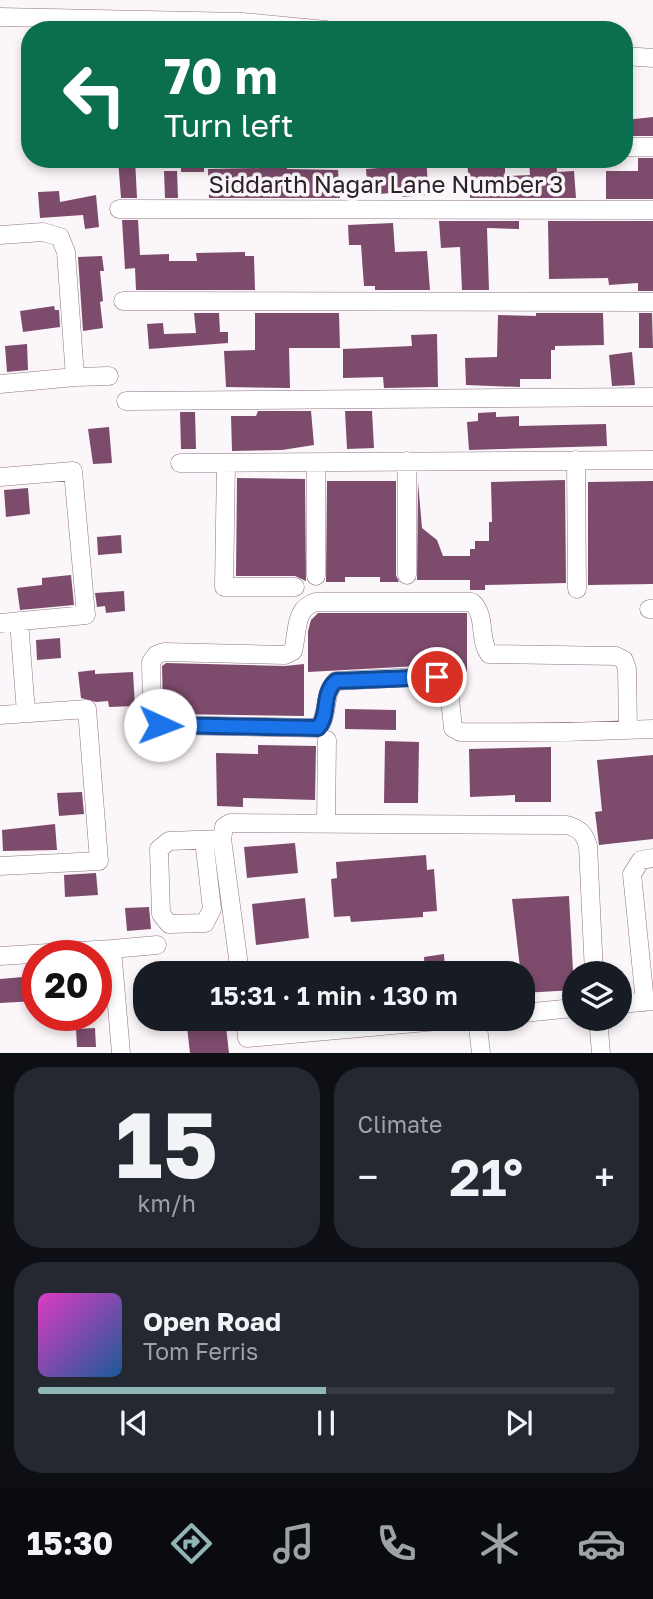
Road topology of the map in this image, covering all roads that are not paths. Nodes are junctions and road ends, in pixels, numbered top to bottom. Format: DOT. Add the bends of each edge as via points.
graph roads {
  1 [pos="0,16"];
  2 [pos="202,21"];
  3 [pos="633,57"];
  4 [pos="653,58"];
  5 [pos="633,147"];
  6 [pos="653,147"];
  7 [pos="119,209"];
  8 [pos="653,210"];
  9 [pos="0,235"];
  10 [pos="123,300"];
  11 [pos="653,302"];
  12 [pos="109,376"];
  13 [pos="75,377"];
  14 [pos="0,384"];
  15 [pos="653,397"];
  16 [pos="126,401"];
  17 [pos="576,460"];
  18 [pos="653,460"];
  19 [pos="407,461"];
  20 [pos="316,462"];
  21 [pos="180,463"];
  22 [pos="226,463"];
  23 [pos="0,477"];
  24 [pos="407,575"];
  25 [pos="316,576"];
  26 [pos="295,587"];
  27 [pos="577,589"];
  28 [pos="19,621"];
  29 [pos="0,623"];
  30 [pos="26,713"];
  31 [pos="0,715"];
  32 [pos="653,729"];
  33 [pos="628,730"];
  34 [pos="327,740"];
  35 [pos="326,823"];
  36 [pos="213,839"];
  37 [pos="653,858"];
  38 [pos="0,866"];
  39 [pos="157,945"];
  40 [pos="112,948"];
  41 [pos="21,954"];
  42 [pos="0,956"];
  43 [pos="238,961"];
  44 [pos="593,961"];
  45 [pos="649,1002"];
  46 [pos="562,1009"];
  47 [pos="535,1012"];
  48 [pos="364,1031"];
  49 [pos="478,1031"];
  50 [pos="599,1031"];
  51 [pos="248,1045"];
  52 [pos="121,1053"];
  53 [pos="481,1053"];
  54 [pos="601,1053"];
  1 -- 2 [label="street"];
  3 -- 4 [label="street"];
  5 -- 6 [label="street"];
  7 -- 8 [label="street, Siddarth Nagar Lane Number 3"];
  9 -- 13 [label="street" via="43,232 60,237 66,252"];
  10 -- 11 [label="street"];
  12 -- 13 [label="street"];
  13 -- 14 [label="street"];
  15 -- 16 [label="street"];
  17 -- 18 [label="street"];
  17 -- 19 [label="street"];
  17 -- 27 [label="street"];
  19 -- 20 [label="street"];
  19 -- 24 [label="street"];
  20 -- 22 [label="street"];
  20 -- 25 [label="street"];
  21 -- 22 [label="street"];
  22 -- 26 [label="street" via="224,587"];
  23 -- 28 [label="street" via="73,471 86,615"];
  28 -- 29 [label="street"];
  28 -- 30 [label="street"];
  30 -- 31 [label="street"];
  30 -- 38 [label="street" via="87,709 99,861"];
  32 -- 33 [label="street"];
  33 -- 33 [label="street" via="624,660 616,656 489,654 480,611 472,602 316,602 301,611 293,651 285,654 164,652 152,662 152,709 160,725 318,728 323,722 326,693 336,681 437,677 448,680 453,728 460,732"];
  34 -- 35 [label="street"];
  35 -- 36 [label="street" via="230,823"];
  35 -- 44 [label="street" via="568,825 578,829 589,855"];
  36 -- 36 [label="street" via="169,841 159,849 161,914 169,925 205,923 210,917"];
  36 -- 43 [label="street"];
  37 -- 45 [label="street" via="641,860 632,874"];
  39 -- 40 [label="street"];
  40 -- 52 [label="street"];
  41 -- 42 [label="street"];
  46 -- 47 [label="street"];
  48 -- 51 [label="street"];
  49 -- 53 [label="street"];
  50 -- 54 [label="street"];
}
